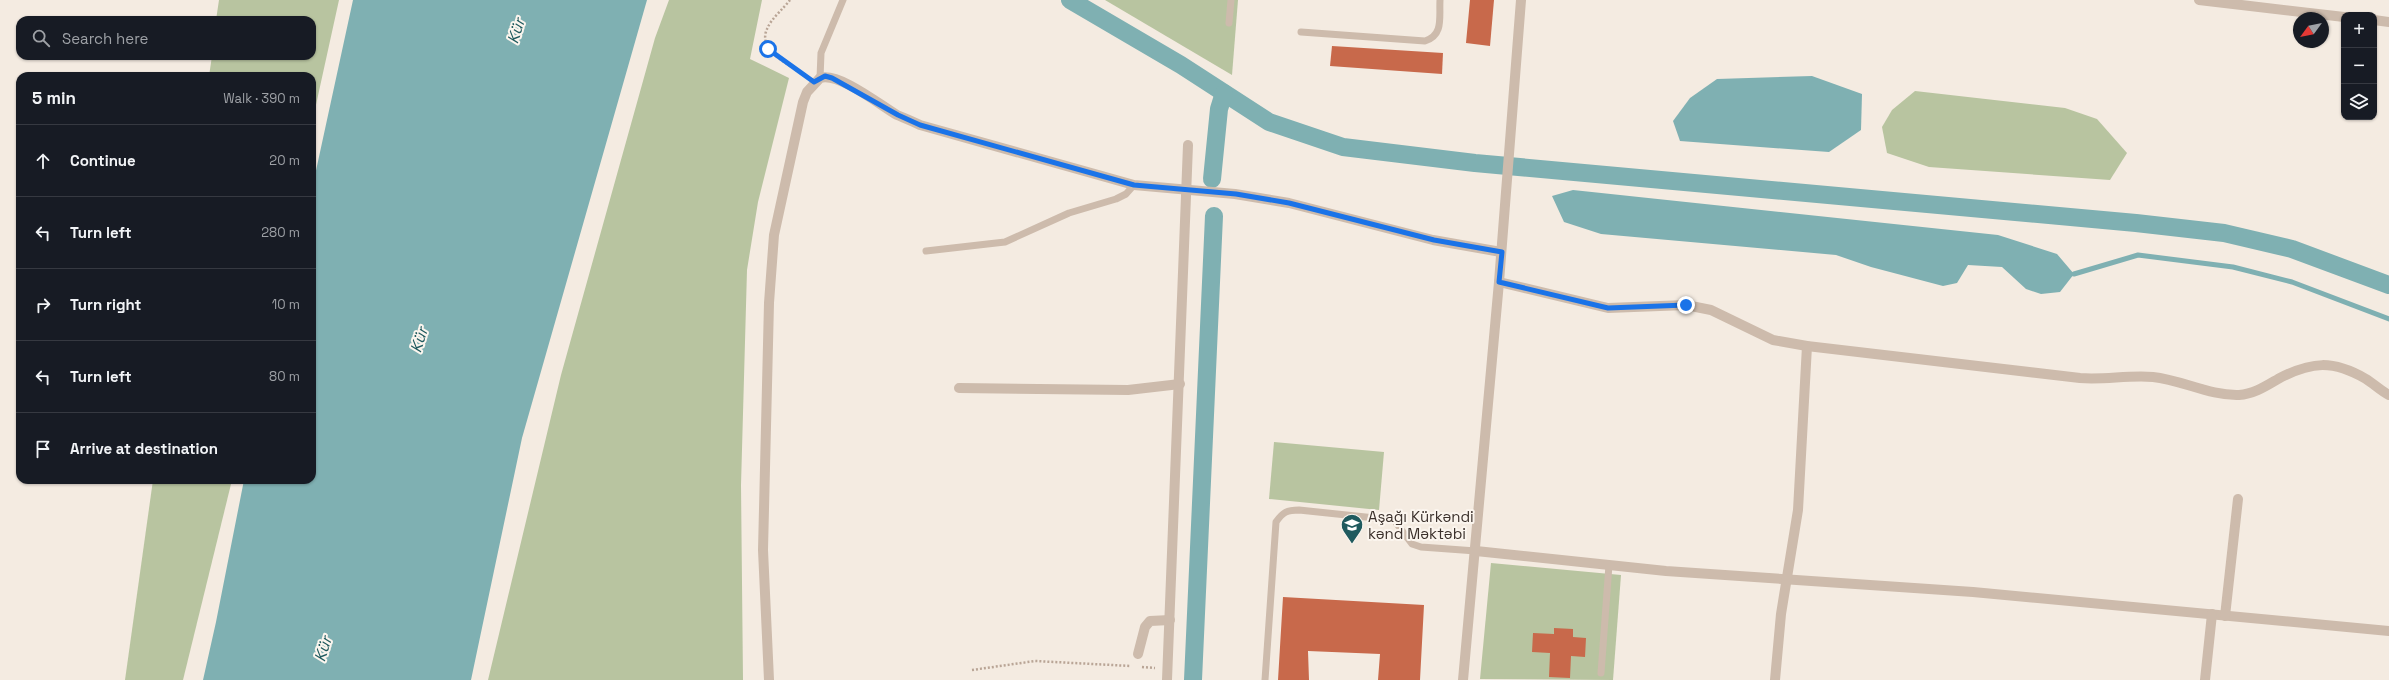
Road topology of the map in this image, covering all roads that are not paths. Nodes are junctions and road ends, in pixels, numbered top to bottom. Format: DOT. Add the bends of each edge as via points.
graph roads {
  1 [pos="843,0"];
  2 [pos="1231,0"];
  3 [pos="1440,0"];
  4 [pos="1522,0"];
  5 [pos="2199,0"];
  6 [pos="2341,16"];
  7 [pos="2377,20"];
  8 [pos="2389,22"];
  9 [pos="1229,23"];
  10 [pos="1301,32"];
  11 [pos="817,80"];
  12 [pos="1188,145"];
  13 [pos="1134,185"];
  14 [pos="1186,190"];
  15 [pos="926,251"];
  16 [pos="1502,252"];
  17 [pos="1499,282"];
  18 [pos="1807,346"];
  19 [pos="1180,384"];
  20 [pos="959,388"];
  21 [pos="2389,395"];
  22 [pos="2238,500"];
  23 [pos="1476,551"];
  24 [pos="1609,565"];
  25 [pos="1786,579"];
  26 [pos="2212,614"];
  27 [pos="2225,616"];
  28 [pos="1170,620"];
  29 [pos="2389,631"];
  30 [pos="1138,654"];
  31 [pos="1600,673"];
  32 [pos="769,680"];
  33 [pos="1167,680"];
  34 [pos="1265,680"];
  35 [pos="1463,680"];
  36 [pos="1775,680"];
  37 [pos="2205,680"];
  1 -- 11 [label="lane" via="821,53"];
  2 -- 9 [label="lane"];
  3 -- 10 [label="lane" via="1439,31 1434,38 1425,41"];
  4 -- 16 [label="street"];
  5 -- 6 [label="street"];
  7 -- 8 [label="street"];
  11 -- 13 [label="street" via="832,78 845,83 898,115 920,125"];
  11 -- 32 [label="street" via="803,102 774,235 769,303 762,550"];
  12 -- 14 [label="street"];
  13 -- 14 [label="street"];
  13 -- 15 [label="lane" via="1126,194 1116,199 1069,213 1005,242"];
  14 -- 16 [label="street" via="1236,194 1289,203 1434,240"];
  14 -- 19 [label="street"];
  16 -- 17 [label="street"];
  17 -- 18 [label="street" via="1608,308 1686,305 1711,310 1773,340"];
  17 -- 23 [label="street"];
  18 -- 21 [label="street" via="2100,380 2153,377 2220,394 2240,395 2262,389 2302,368 2324,364 2343,367"];
  18 -- 25 [label="street" via="1798,510"];
  19 -- 20 [label="street" via="1128,390"];
  19 -- 28 [label="street"];
  22 -- 27 [label="street"];
  23 -- 24 [label="street"];
  23 -- 34 [label="lane" via="1421,547 1412,544 1394,520 1299,510 1282,513 1276,522"];
  23 -- 35 [label="street"];
  24 -- 25 [label="street"];
  24 -- 31 [label="lane"];
  25 -- 26 [label="street" via="1973,592"];
  25 -- 36 [label="street"];
  26 -- 27 [label="street"];
  26 -- 37 [label="street"];
  27 -- 29 [label="street"];
  28 -- 30 [label="street" via="1150,621 1145,627"];
  28 -- 33 [label="street"];
}
